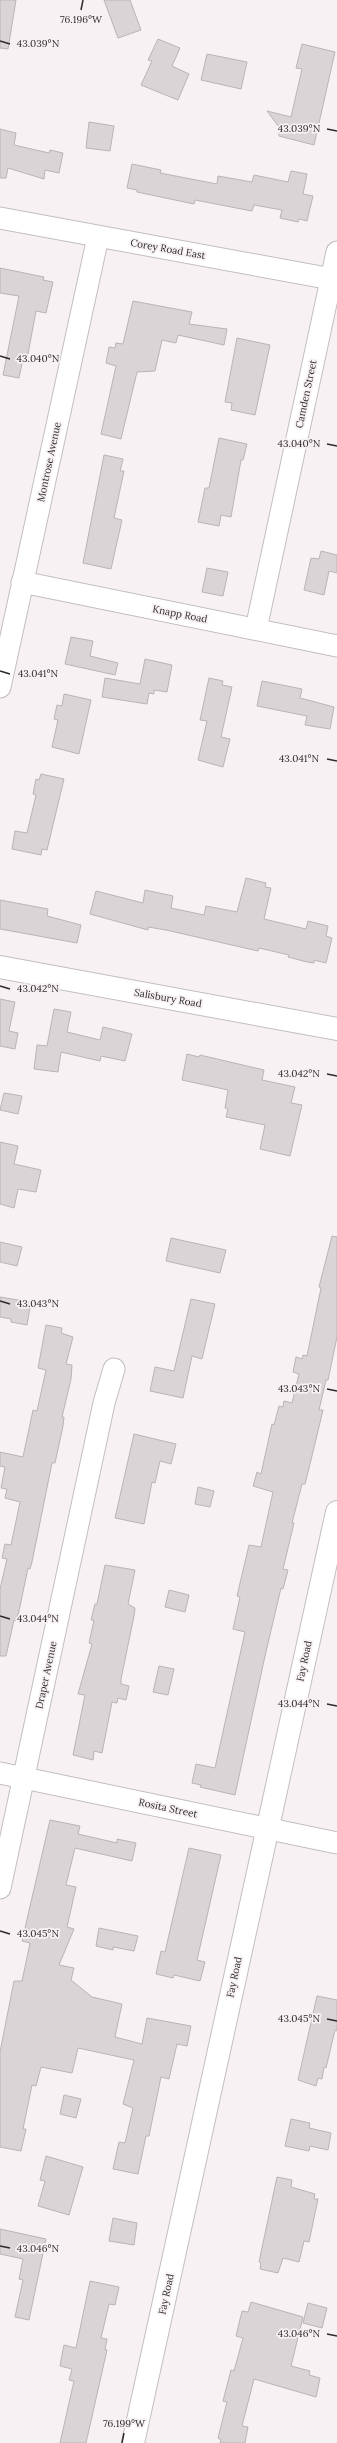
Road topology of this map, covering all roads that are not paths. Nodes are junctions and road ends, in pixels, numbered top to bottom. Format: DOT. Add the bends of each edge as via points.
graph roads {
  1 [pos="0,218"];
  2 [pos="98,237"];
  3 [pos="337,252"];
  4 [pos="334,280"];
  5 [pos="22,582"];
  6 [pos="256,629"];
  7 [pos="337,646"];
  8 [pos="0,687"];
  9 [pos="0,967"];
  10 [pos="337,1029"];
  11 [pos="114,1369"];
  12 [pos="337,1512"];
  13 [pos="0,1773"];
  14 [pos="24,1778"];
  15 [pos="267,1829"];
  16 [pos="337,1843"];
  17 [pos="0,1888"];
  18 [pos="133,2443"];
  1 -- 2 [label="street, Corey Road East"];
  2 -- 4 [label="street, Corey Road East"];
  2 -- 5 [label="street, Montrose Avenue"];
  3 -- 4 [label="street, Camden Street"];
  4 -- 6 [label="street, Camden Street"];
  5 -- 6 [label="street, Knapp Road"];
  5 -- 8 [label="street, Montrose Avenue"];
  6 -- 7 [label="street, Knapp Road"];
  9 -- 10 [label="street, Salisbury Road"];
  11 -- 14 [label="street, Draper Avenue" via="104,1403"];
  12 -- 15 [label="street, Fay Road"];
  13 -- 14 [label="street, Rosita Street"];
  14 -- 15 [label="street, Rosita Street"];
  14 -- 17 [label="street, Draper Avenue"];
  15 -- 16 [label="street, Rosita Street"];
  15 -- 18 [label="street, Fay Road"];
}
